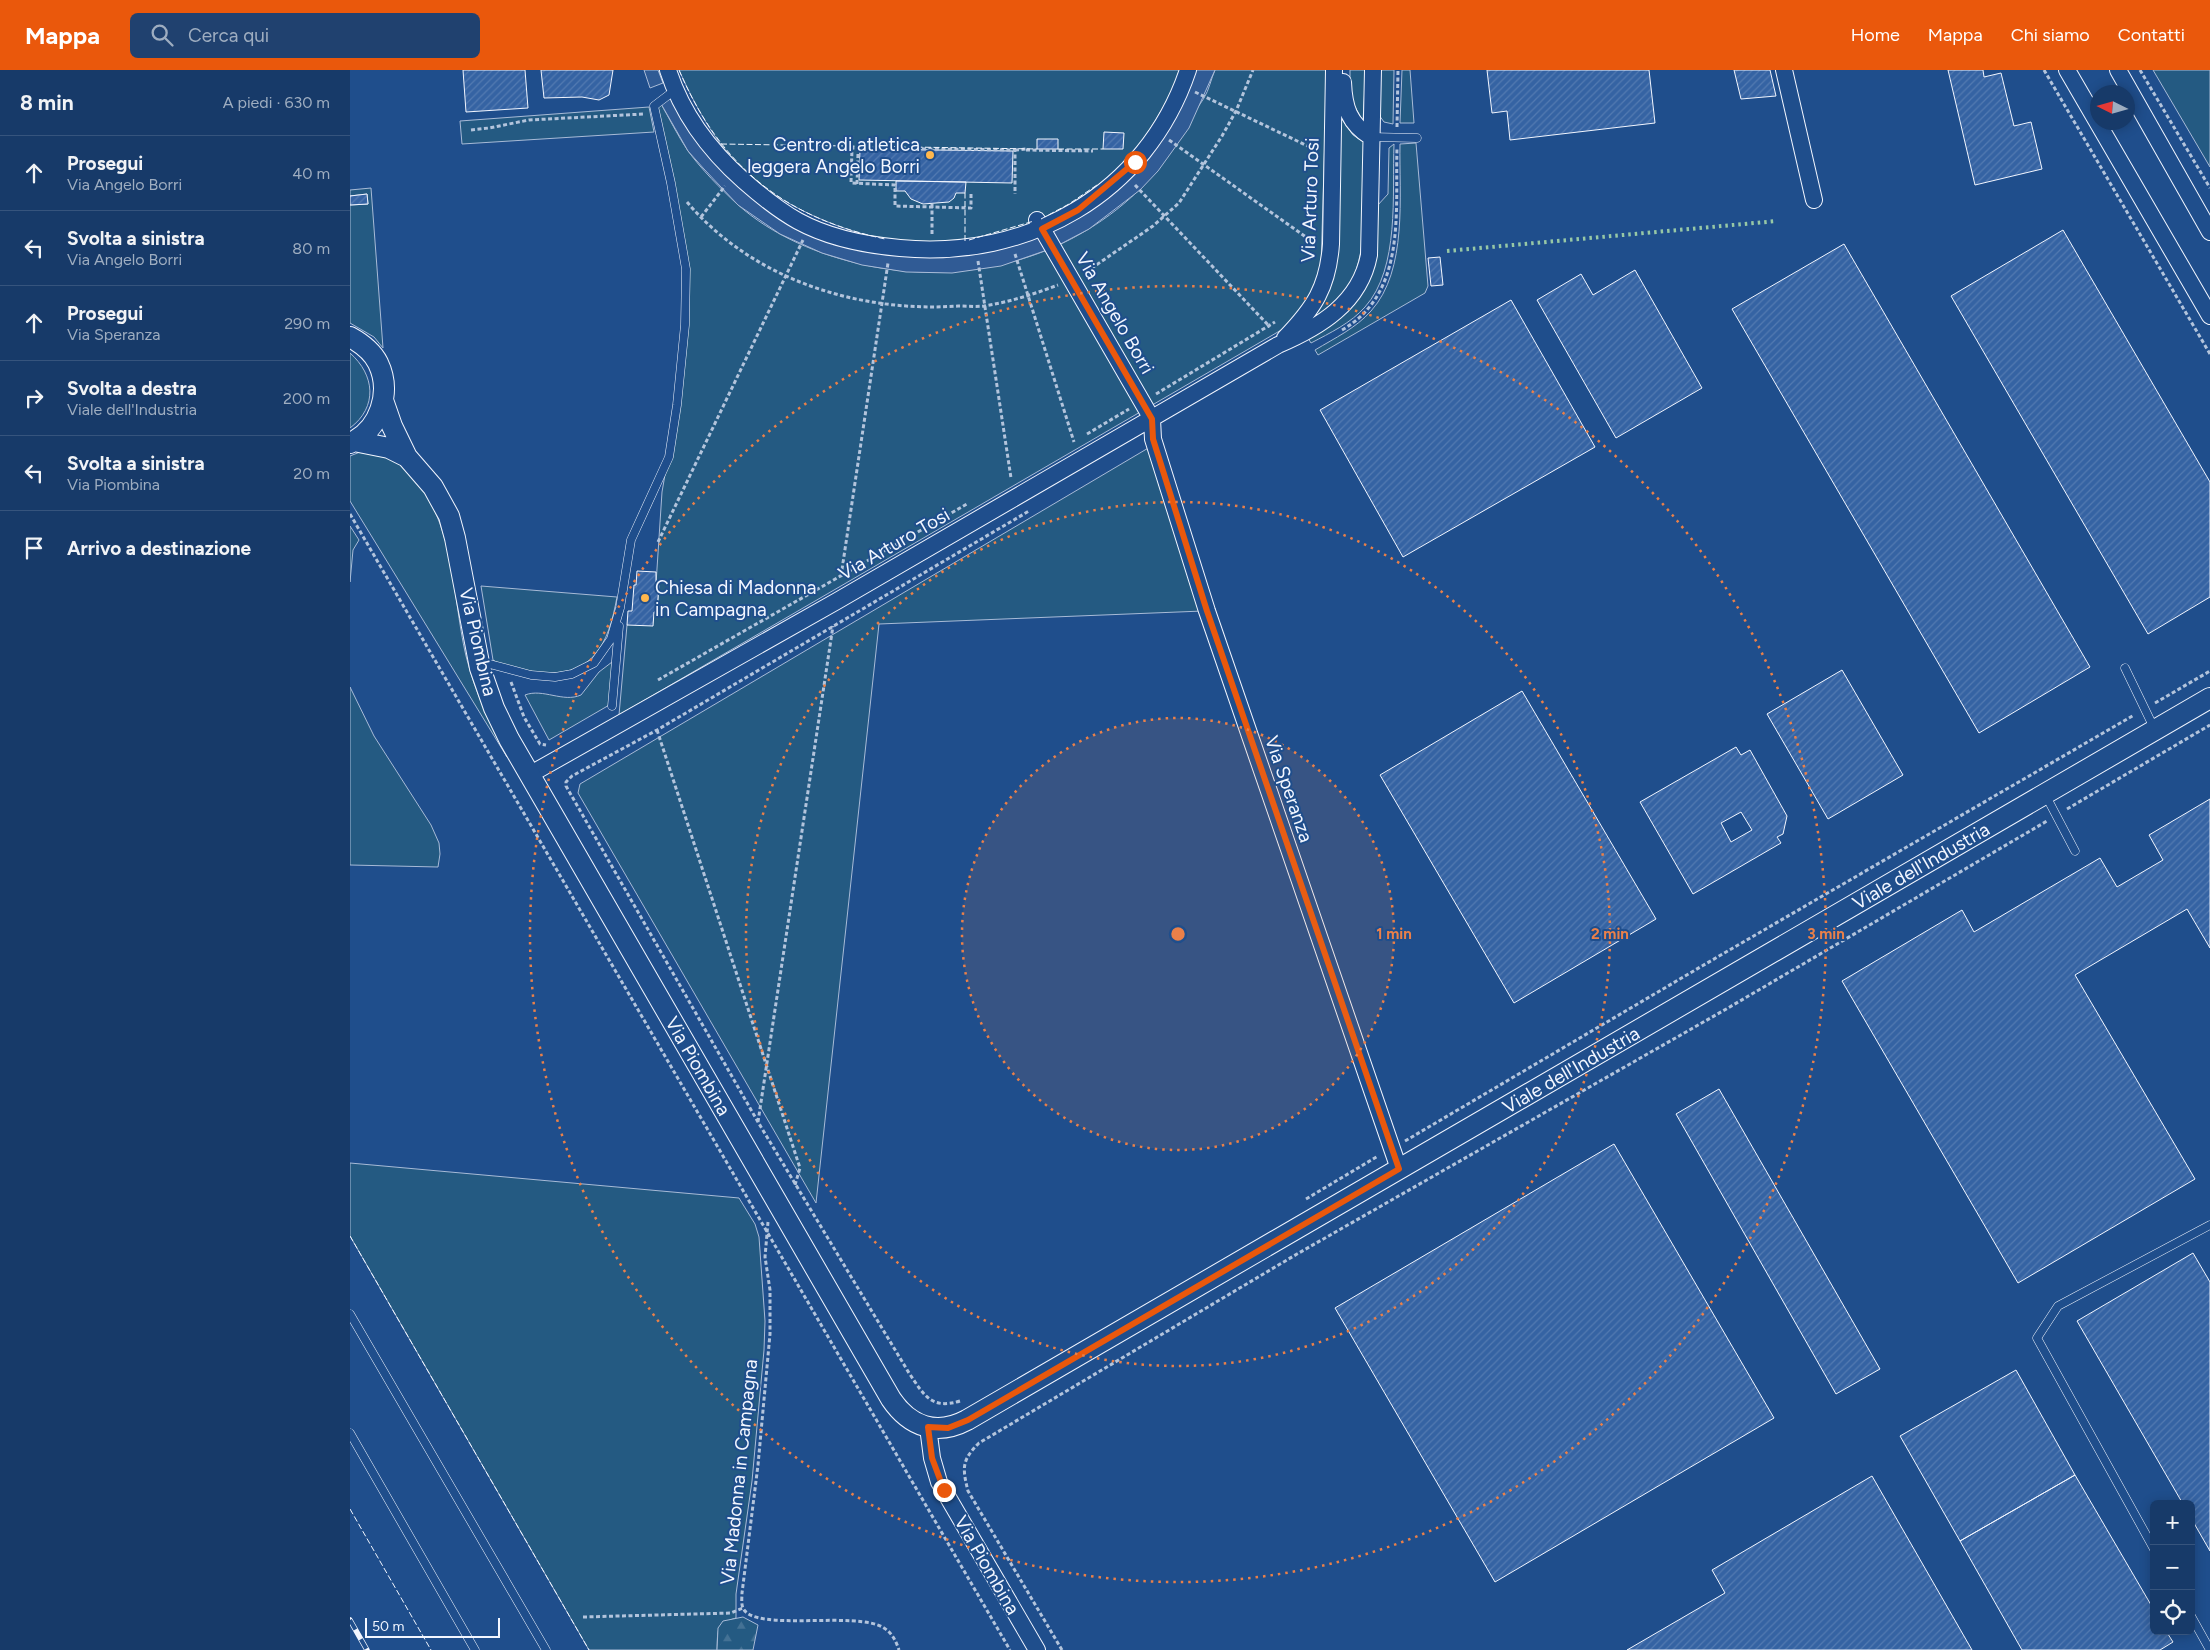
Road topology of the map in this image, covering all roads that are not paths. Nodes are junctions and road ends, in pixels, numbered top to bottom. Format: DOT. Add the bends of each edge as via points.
graph roads {
  1 [pos="668,70"];
  2 [pos="1188,70"];
  3 [pos="1334,70"];
  4 [pos="1343,70"];
  5 [pos="1373,70"];
  6 [pos="1784,70"];
  7 [pos="2066,70"];
  8 [pos="2118,70"];
  9 [pos="675,90"];
  10 [pos="1371,137"];
  11 [pos="1417,138"];
  12 [pos="1814,200"];
  13 [pos="1040,224"];
  14 [pos="2210,232"];
  15 [pos="2210,316"];
  16 [pos="350,336"];
  17 [pos="1278,345"];
  18 [pos="383,400"];
  19 [pos="1152,419"];
  20 [pos="352,442"];
  21 [pos="407,456"];
  22 [pos="620,608"];
  23 [pos="478,660"];
  24 [pos="2125,668"];
  25 [pos="2210,698"];
  26 [pos="612,706"];
  27 [pos="2155,730"];
  28 [pos="529,775"];
  29 [pos="2045,794"];
  30 [pos="2075,851"];
  31 [pos="1399,1169"];
  32 [pos="2210,1225"];
  33 [pos="350,1314"];
  34 [pos="928,1427"];
  35 [pos="350,1432"];
  36 [pos="2152,1545"];
  37 [pos="2195,1623"];
  38 [pos="475,1650"];
  39 [pos="546,1650"];
  40 [pos="1037,1650"];
  41 [pos="2210,1650"];
  1 -- 9 [label="street"];
  2 -- 13 [label="street" via="1157,132 1135,162 1078,210"];
  3 -- 17 [label="street, Via Arturo Tosi" via="1328,272 1311,309"];
  4 -- 10 [label="street" via="1345,108 1355,126"];
  5 -- 10 [label="street, Via Arturo Tosi"];
  6 -- 12 [label="street"];
  7 -- 15 [label="street"];
  8 -- 14 [label="street"];
  9 -- 13 [label="street" via="698,132 720,159 769,203 810,226 854,242 890,248 932,249 976,247 1010,239"];
  9 -- 22 [label="lane" via="654,106 686,270 678,405 669,457 631,540"];
  10 -- 11 [label="lane"];
  10 -- 17 [label="street, Via Arturo Tosi" via="1369,248 1362,279 1336,313"];
  13 -- 19 [label="street, Via Angelo Borri"];
  16 -- 18 [label="street, Via Piombina" via="377,362 383,381"];
  17 -- 19 [label="street, Via Arturo Tosi"];
  18 -- 20 [label="street, Via Piombina" via="373,424"];
  18 -- 21 [label="street, Via Piombina"];
  19 -- 28 [label="street, Via Arturo Tosi"];
  19 -- 31 [label="street, Via Speranza" via="1153,439 1207,611"];
  20 -- 21 [label="street, Via Piombina" via="388,448"];
  21 -- 23 [label="street, Via Piombina" via="433,487 449,516"];
  22 -- 23 [label="lane" via="611,638 594,663 572,674 555,677 530,675"];
  22 -- 26 [label="lane"];
  23 -- 28 [label="street, Via Piombina" via="494,708"];
  24 -- 27 [label="lane"];
  25 -- 27 [label="street, Viale dell'Industria"];
  27 -- 29 [label="street, Viale dell'Industria"];
  28 -- 34 [label="street, Via Piombina" via="891,1399 905,1416"];
  29 -- 30 [label="lane"];
  29 -- 31 [label="street, Viale dell'Industria"];
  31 -- 34 [label="street, Viale dell'Industria" via="968,1420 948,1428"];
  32 -- 36 [label="lane" via="2058,1306 2037,1338"];
  33 -- 39 [label="lane"];
  34 -- 40 [label="street, Via Piombina" via="932,1458 940,1482"];
  35 -- 38 [label="lane"];
  37 -- 41 [label="lane"];
}
